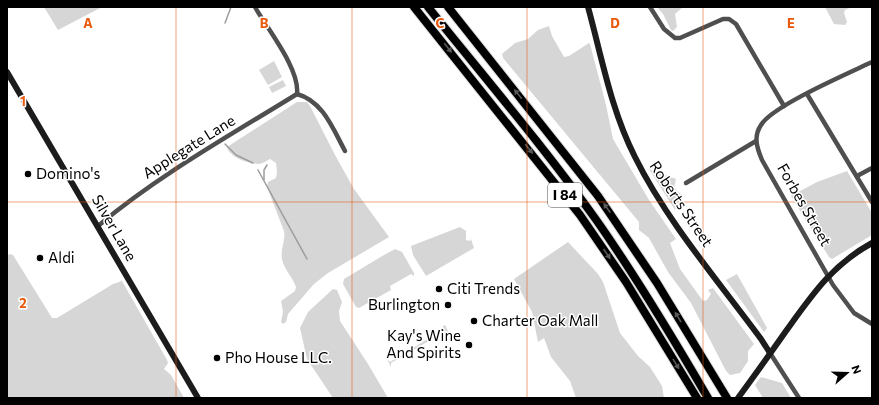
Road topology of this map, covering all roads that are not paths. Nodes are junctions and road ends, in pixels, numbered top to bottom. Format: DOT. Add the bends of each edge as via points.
graph roads {
  1 [pos="255,7"];
  2 [pos="414,7"];
  3 [pos="428,7"];
  4 [pos="434,7"];
  5 [pos="448,7"];
  6 [pos="588,7"];
  7 [pos="650,7"];
  8 [pos="872,62"];
  9 [pos="7,72"];
  10 [pos="297,94"];
  11 [pos="807,94"];
  12 [pos="784,106"];
  13 [pos="756,141"];
  14 [pos="345,151"];
  15 [pos="872,168"];
  16 [pos="857,176"];
  17 [pos="686,183"];
  18 [pos="872,202"];
  19 [pos="98,226"];
  20 [pos="872,242"];
  21 [pos="828,275"];
  22 [pos="872,324"];
  23 [pos="770,353"];
  24 [pos="198,398"];
  25 [pos="697,398"];
  26 [pos="708,398"];
  27 [pos="714,398"];
  28 [pos="727,398"];
  29 [pos="738,398"];
  30 [pos="799,398"];
  1 -- 10 [label="street" via="294,70"];
  2 -- 25 [label="highway, I 84, one-way" via="571,203 626,282"];
  3 -- 26 [label="highway" via="588,209 647,296"];
  4 -- 27 [label="highway" via="595,210 650,292"];
  28 -- 5 [label="highway, I 84, one-way" via="657,283 606,207"];
  6 -- 23 [label="main road, Roberts Street" via="615,110 635,157 659,201"];
  7 -- 12 [label="street" via="664,29 675,38 723,19 729,19 736,24"];
  8 -- 11 [label="street"];
  9 -- 19 [label="main road, Silver Lane"];
  10 -- 14 [label="street" via="315,102"];
  10 -- 19 [label="street, Applegate Lane" via="157,180 129,199"];
  11 -- 12 [label="street"];
  11 -- 16 [label="street"];
  12 -- 13 [label="street" via="760,125"];
  13 -- 17 [label="street"];
  13 -- 21 [label="street, Forbes Street" via="762,160"];
  15 -- 16 [label="street"];
  16 -- 18 [label="street"];
  19 -- 24 [label="main road, Silver Lane"];
  20 -- 21 [label="main road"];
  21 -- 22 [label="street, Forbes Street" via="854,313"];
  21 -- 23 [label="main road"];
  23 -- 29 [label="main road"];
  23 -- 30 [label="street"];
}
